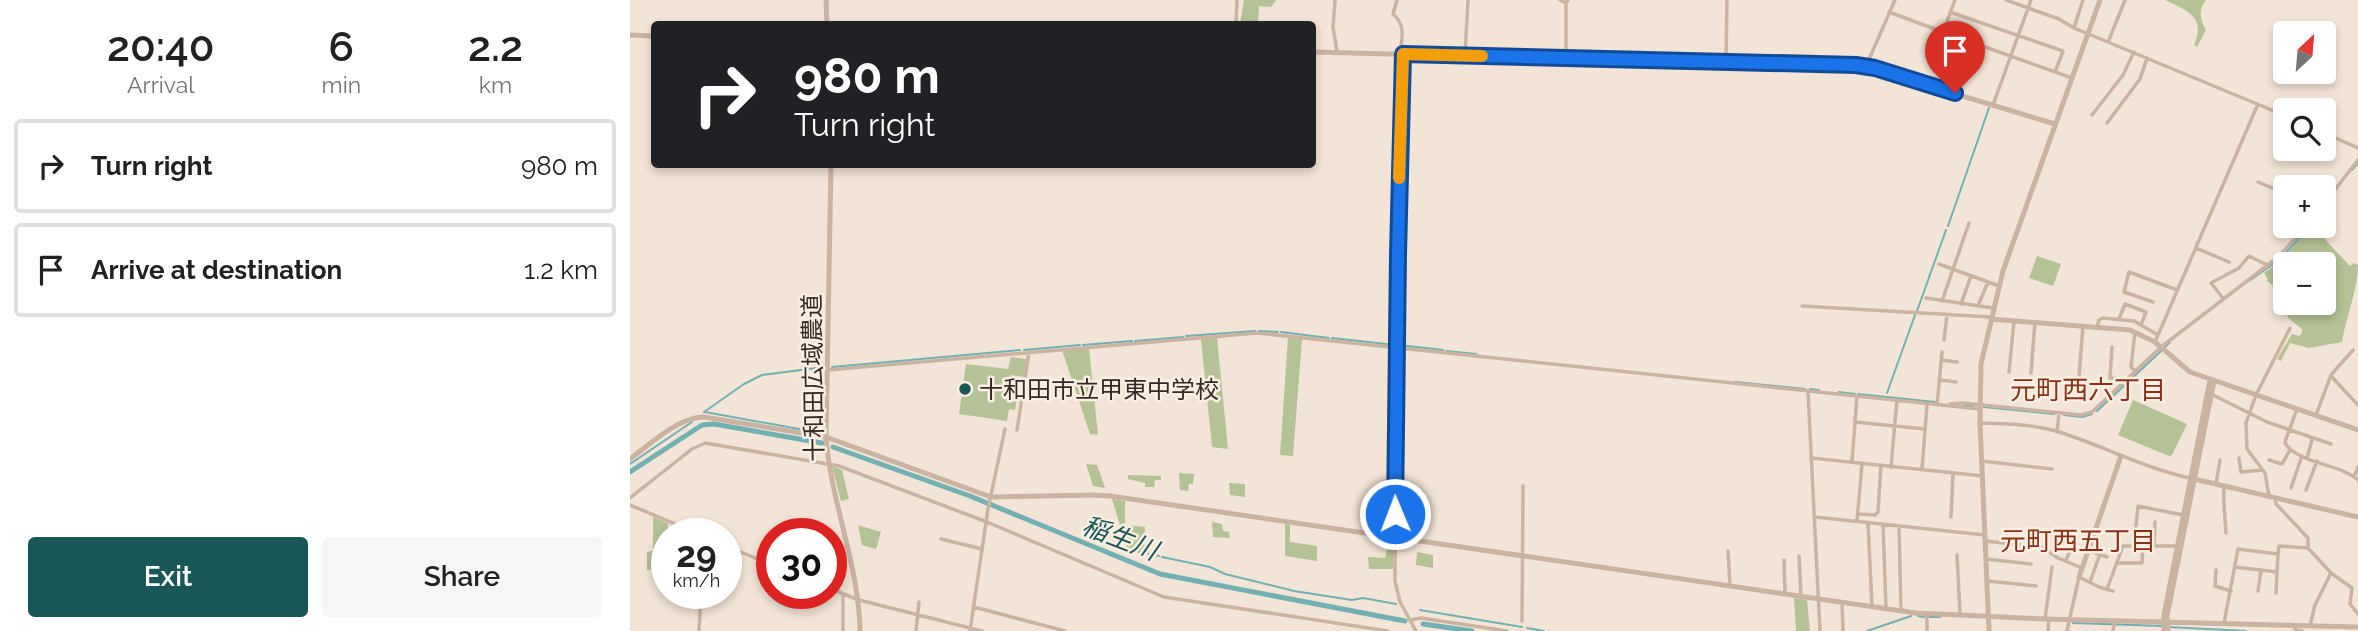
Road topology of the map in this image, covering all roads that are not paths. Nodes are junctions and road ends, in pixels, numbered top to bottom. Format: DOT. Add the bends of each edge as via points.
graph roads {
  1 [pos="826,0"];
  2 [pos="1237,0"];
  3 [pos="1335,0"];
  4 [pos="1397,0"];
  5 [pos="1468,0"];
  6 [pos="1560,0"];
  7 [pos="1727,0"];
  8 [pos="1895,0"];
  9 [pos="1955,0"];
  10 [pos="2007,0"];
  11 [pos="2031,0"];
  12 [pos="2084,0"];
  13 [pos="2101,0"];
  14 [pos="2125,0"];
  15 [pos="1567,1"];
  16 [pos="2028,8"];
  17 [pos="1889,12"];
  18 [pos="1951,12"];
  19 [pos="827,21"];
  20 [pos="1236,21"];
  21 [pos="2074,28"];
  22 [pos="1943,32"];
  23 [pos="2089,33"];
  24 [pos="630,35"];
  25 [pos="651,36"];
  26 [pos="2018,36"];
  27 [pos="2109,41"];
  28 [pos="1316,52"];
  29 [pos="1338,52"];
  30 [pos="2134,52"];
  31 [pos="1402,54"];
  32 [pos="1465,55"];
  33 [pos="2010,56"];
  34 [pos="1566,58"];
  35 [pos="2147,58"];
  36 [pos="1726,63"];
  37 [pos="1866,66"];
  38 [pos="2055,72"];
  39 [pos="2072,78"];
  40 [pos="2258,104"];
  41 [pos="1993,105"];
  42 [pos="2273,110"];
  43 [pos="2092,115"];
  44 [pos="2107,123"];
  45 [pos="2055,124"];
  46 [pos="2336,138"];
  47 [pos="2358,148"];
  48 [pos="2358,160"];
  49 [pos="831,168"];
  50 [pos="2258,182"];
  51 [pos="2273,188"];
  52 [pos="2336,188"];
  53 [pos="1398,206"];
  54 [pos="1969,223"];
  55 [pos="2296,238"];
  56 [pos="2196,248"];
  57 [pos="2228,262"];
  58 [pos="1939,264"];
  59 [pos="2267,265"];
  60 [pos="1953,269"];
  61 [pos="1971,276"];
  62 [pos="1988,282"];
  63 [pos="1998,286"];
  64 [pos="2177,290"];
  65 [pos="1926,298"];
  66 [pos="2223,298"];
  67 [pos="1942,301"];
  68 [pos="2153,302"];
  69 [pos="1961,304"];
  70 [pos="1802,306"];
  71 [pos="1978,306"];
  72 [pos="1993,307"];
  73 [pos="1947,315"];
  74 [pos="1991,318"];
  75 [pos="2119,319"];
  76 [pos="2014,321"];
  77 [pos="2035,323"];
  78 [pos="2141,325"];
  79 [pos="2084,326"];
  80 [pos="2097,327"];
  81 [pos="2290,328"];
  82 [pos="2135,332"];
  83 [pos="2158,335"];
  84 [pos="1944,340"];
  85 [pos="2158,345"];
  86 [pos="1397,347"];
  87 [pos="2112,347"];
  88 [pos="2353,350"];
  89 [pos="1029,352"];
  90 [pos="1942,352"];
  91 [pos="1942,360"];
  92 [pos="1957,362"];
  93 [pos="828,370"];
  94 [pos="2135,371"];
  95 [pos="2009,372"];
  96 [pos="2031,373"];
  97 [pos="2331,375"];
  98 [pos="2079,376"];
  99 [pos="2126,379"];
  100 [pos="1940,380"];
  101 [pos="2212,380"];
  102 [pos="1955,382"];
  103 [pos="1808,391"];
  104 [pos="2211,394"];
  105 [pos="2256,395"];
  106 [pos="1857,396"];
  107 [pos="1897,400"];
  108 [pos="1927,404"];
  109 [pos="1937,405"];
  110 [pos="2358,405"];
  111 [pos="1980,407"];
  112 [pos="2297,409"];
  113 [pos="2059,413"];
  114 [pos="2248,414"];
  115 [pos="2316,415"];
  116 [pos="1855,422"];
  117 [pos="1980,423"];
  118 [pos="1894,426"];
  119 [pos="1005,429"];
  120 [pos="1925,429"];
  121 [pos="1017,430"];
  122 [pos="2289,430"];
  123 [pos="2358,430"];
  124 [pos="2057,432"];
  125 [pos="826,437"];
  126 [pos="2313,439"];
  127 [pos="2331,444"];
  128 [pos="2290,450"];
  129 [pos="2121,456"];
  130 [pos="2304,457"];
  131 [pos="1811,458"];
  132 [pos="2239,458"];
  133 [pos="630,459"];
  134 [pos="2220,460"];
  135 [pos="2269,460"];
  136 [pos="1982,461"];
  137 [pos="2317,461"];
  138 [pos="1852,462"];
  139 [pos="829,463"];
  140 [pos="1862,463"];
  141 [pos="1881,465"];
  142 [pos="1891,467"];
  143 [pos="2358,467"];
  144 [pos="1922,469"];
  145 [pos="2052,469"];
  146 [pos="2263,470"];
  147 [pos="1953,473"];
  148 [pos="1983,476"];
  149 [pos="2356,478"];
  150 [pos="2193,479"];
  151 [pos="2216,484"];
  152 [pos="1523,486"];
  153 [pos="2224,486"];
  154 [pos="2291,488"];
  155 [pos="2306,491"];
  156 [pos="2272,497"];
  157 [pos="630,498"];
  158 [pos="991,499"];
  159 [pos="630,505"];
  160 [pos="1858,514"];
  161 [pos="2183,515"];
  162 [pos="2358,516"];
  163 [pos="1815,517"];
  164 [pos="1951,517"];
  165 [pos="661,518"];
  166 [pos="1857,521"];
  167 [pos="987,522"];
  168 [pos="2155,522"];
  169 [pos="1868,523"];
  170 [pos="1883,524"];
  171 [pos="1899,526"];
  172 [pos="2226,533"];
  173 [pos="1396,538"];
  174 [pos="1985,538"];
  175 [pos="941,539"];
  176 [pos="2134,545"];
  177 [pos="2143,545"];
  178 [pos="2154,545"];
  179 [pos="2072,546"];
  180 [pos="2177,546"];
  181 [pos="2308,548"];
  182 [pos="982,550"];
  183 [pos="1728,551"];
  184 [pos="2090,551"];
  185 [pos="2100,554"];
  186 [pos="2278,554"];
  187 [pos="1957,555"];
  188 [pos="1523,556"];
  189 [pos="1799,556"];
  190 [pos="2107,557"];
  191 [pos="1986,559"];
  192 [pos="1784,560"];
  193 [pos="2066,561"];
  194 [pos="2116,563"];
  195 [pos="2031,564"];
  196 [pos="2052,567"];
  197 [pos="2235,567"];
  198 [pos="2083,569"];
  199 [pos="2216,570"];
  200 [pos="2261,570"];
  201 [pos="2277,572"];
  202 [pos="2330,573"];
  203 [pos="2079,577"];
  204 [pos="1987,581"];
  205 [pos="2090,582"];
  206 [pos="1730,586"];
  207 [pos="2036,586"];
  208 [pos="2231,591"];
  209 [pos="2258,591"];
  210 [pos="2276,593"];
  211 [pos="1785,594"];
  212 [pos="847,596"];
  213 [pos="1801,597"];
  214 [pos="1818,599"];
  215 [pos="859,600"];
  216 [pos="919,602"];
  217 [pos="1842,603"];
  218 [pos="974,607"];
  219 [pos="1872,607"];
  220 [pos="700,609"];
  221 [pos="843,609"];
  222 [pos="1886,610"];
  223 [pos="1901,611"];
  224 [pos="1927,613"];
  225 [pos="918,614"];
  226 [pos="1960,614"];
  227 [pos="2358,614"];
  228 [pos="1988,616"];
  229 [pos="2047,619"];
  230 [pos="1411,620"];
  231 [pos="2069,620"];
  232 [pos="2115,620"];
  233 [pos="1522,621"];
  234 [pos="2165,621"];
  235 [pos="2224,623"];
  236 [pos="2293,625"];
  237 [pos="2310,626"];
  238 [pos="2358,627"];
  239 [pos="971,630"];
  240 [pos="699,631"];
  241 [pos="843,631"];
  242 [pos="860,631"];
  243 [pos="916,631"];
  244 [pos="982,631"];
  245 [pos="1065,631"];
  246 [pos="1388,631"];
  247 [pos="1416,631"];
  248 [pos="1507,631"];
  249 [pos="1820,631"];
  250 [pos="1843,631"];
  251 [pos="1927,631"];
  252 [pos="1989,631"];
  253 [pos="2048,631"];
  254 [pos="2067,631"];
  255 [pos="2113,631"];
  256 [pos="2166,631"];
  257 [pos="2302,631"];
  1 -- 19 [label="street"];
  2 -- 20 [label="street"];
  3 -- 29 [label="street" via="1332,27"];
  4 -- 31 [label="street" via="1393,14 1400,20"];
  5 -- 32 [label="street"];
  6 -- 15 [label="street"];
  7 -- 36 [label="street"];
  8 -- 17 [label="street"];
  9 -- 18 [label="street"];
  10 -- 16 [label="street"];
  11 -- 16 [label="street"];
  12 -- 21 [label="street"];
  13 -- 23 [label="street"];
  14 -- 27 [label="street"];
  15 -- 34 [label="street"];
  16 -- 21 [label="street"];
  16 -- 26 [label="street"];
  17 -- 22 [label="street"];
  17 -- 37 [label="street"];
  18 -- 22 [label="street"];
  18 -- 26 [label="street"];
  21 -- 23 [label="street"];
  22 -- 33 [label="street"];
  23 -- 27 [label="street"];
  23 -- 39 [label="street"];
  24 -- 25 [label="street"];
  26 -- 33 [label="street"];
  26 -- 38 [label="street" via="2063,51"];
  27 -- 30 [label="street"];
  28 -- 29 [label="street"];
  29 -- 31 [label="street"];
  30 -- 35 [label="street"];
  30 -- 43 [label="street" via="2123,75"];
  31 -- 32 [label="street"];
  31 -- 53 [label="street"];
  32 -- 34 [label="street"];
  33 -- 38 [label="street"];
  33 -- 41 [label="street"];
  34 -- 36 [label="street"];
  35 -- 40 [label="street"];
  35 -- 44 [label="street" via="2140,79"];
  36 -- 37 [label="street"];
  37 -- 41 [label="street"];
  38 -- 39 [label="street"];
  39 -- 45 [label="street"];
  40 -- 42 [label="street"];
  40 -- 56 [label="street"];
  41 -- 45 [label="street"];
  45 -- 63 [label="street"];
  46 -- 47 [label="street"];
  48 -- 52 [label="street"];
  49 -- 93 [label="street, 十和田広域農道"];
  50 -- 51 [label="street"];
  53 -- 86 [label="street"];
  54 -- 60 [label="street"];
  55 -- 59 [label="street"];
  56 -- 57 [label="street"];
  56 -- 64 [label="street"];
  58 -- 60 [label="street"];
  59 -- 66 [label="street"];
  59 -- 66 [label="street" via="2249,256 2239,268 2211,283"];
  60 -- 61 [label="street"];
  60 -- 67 [label="street"];
  61 -- 62 [label="street"];
  61 -- 69 [label="street"];
  62 -- 63 [label="street"];
  62 -- 71 [label="street"];
  63 -- 72 [label="street"];
  64 -- 68 [label="street" via="2129,272 2124,292"];
  64 -- 83 [label="street"];
  65 -- 67 [label="street"];
  66 -- 85 [label="street"];
  67 -- 69 [label="street"];
  69 -- 71 [label="street"];
  70 -- 73 [label="street"];
  71 -- 72 [label="street"];
  72 -- 74 [label="street"];
  73 -- 74 [label="street"];
  73 -- 84 [label="street"];
  74 -- 76 [label="street"];
  74 -- 111 [label="street" via="1981,364"];
  75 -- 78 [label="street"];
  75 -- 78 [label="street" via="2125,304 2146,312"];
  75 -- 80 [label="street" via="2099,320"];
  76 -- 77 [label="street"];
  76 -- 95 [label="street"];
  77 -- 79 [label="street"];
  77 -- 96 [label="street"];
  78 -- 83 [label="street"];
  79 -- 80 [label="street"];
  79 -- 98 [label="street"];
  80 -- 82 [label="street"];
  81 -- 105 [label="street"];
  82 -- 85 [label="street"];
  82 -- 94 [label="street" via="2131,368"];
  83 -- 85 [label="street"];
  85 -- 94 [label="street"];
  85 -- 101 [label="street" via="2190,372"];
  86 -- 89 [label="street" via="1257,333"];
  86 -- 103 [label="street"];
  86 -- 173 [label="street"];
  87 -- 99 [label="street" via="2109,378"];
  88 -- 97 [label="street"];
  89 -- 93 [label="street"];
  89 -- 121 [label="street"];
  90 -- 91 [label="street"];
  91 -- 92 [label="street"];
  91 -- 100 [label="street"];
  93 -- 125 [label="street, 十和田広域農道"];
  94 -- 99 [label="street"];
  97 -- 110 [label="street"];
  97 -- 115 [label="street"];
  99 -- 113 [label="street" via="2092,412"];
  100 -- 102 [label="street"];
  100 -- 109 [label="street"];
  101 -- 104 [label="street"];
  101 -- 105 [label="street"];
  101 -- 150 [label="street"];
  103 -- 106 [label="street"];
  103 -- 131 [label="street"];
  104 -- 114 [label="street"];
  104 -- 150 [label="street"];
  105 -- 112 [label="street"];
  105 -- 114 [label="street"];
  106 -- 107 [label="street"];
  106 -- 116 [label="street"];
  107 -- 108 [label="street"];
  107 -- 118 [label="street"];
  108 -- 109 [label="street"];
  108 -- 120 [label="street"];
  109 -- 111 [label="street"];
  111 -- 113 [label="street"];
  111 -- 117 [label="street"];
  112 -- 115 [label="street"];
  112 -- 122 [label="street"];
  113 -- 124 [label="street"];
  114 -- 122 [label="street"];
  114 -- 146 [label="street" via="2246,446"];
  115 -- 123 [label="street"];
  116 -- 118 [label="street"];
  116 -- 138 [label="street"];
  117 -- 124 [label="street"];
  117 -- 136 [label="street"];
  118 -- 120 [label="street"];
  118 -- 142 [label="street"];
  119 -- 158 [label="street"];
  120 -- 144 [label="street"];
  122 -- 126 [label="street"];
  122 -- 128 [label="street" via="2285,443"];
  124 -- 129 [label="street"];
  125 -- 133 [label="street" via="698,417 676,426"];
  125 -- 139 [label="street, 十和田広域農道"];
  125 -- 158 [label="street"];
  126 -- 127 [label="street"];
  126 -- 130 [label="street"];
  128 -- 130 [label="street"];
  128 -- 135 [label="street" via="2282,464"];
  129 -- 150 [label="street"];
  129 -- 184 [label="street"];
  130 -- 137 [label="street"];
  130 -- 154 [label="street"];
  131 -- 138 [label="street"];
  131 -- 163 [label="street"];
  132 -- 146 [label="street" via="2241,472"];
  134 -- 151 [label="street"];
  136 -- 145 [label="street"];
  136 -- 148 [label="street"];
  137 -- 149 [label="street"];
  137 -- 155 [label="street"];
  138 -- 140 [label="street"];
  139 -- 157 [label="street" via="705,443"];
  139 -- 167 [label="street"];
  139 -- 215 [label="street, 十和田広域農道"];
  140 -- 141 [label="street"];
  140 -- 160 [label="street"];
  141 -- 142 [label="street"];
  141 -- 160 [label="street" via="1878,512"];
  142 -- 144 [label="street"];
  143 -- 149 [label="street"];
  144 -- 147 [label="street"];
  146 -- 156 [label="street"];
  147 -- 148 [label="street"];
  147 -- 164 [label="street"];
  148 -- 174 [label="street"];
  150 -- 151 [label="street"];
  150 -- 161 [label="street"];
  150 -- 234 [label="street"];
  151 -- 153 [label="street"];
  152 -- 188 [label="street"];
  153 -- 156 [label="street"];
  153 -- 172 [label="street"];
  156 -- 162 [label="street"];
  156 -- 181 [label="street" via="2308,538"];
  158 -- 167 [label="street"];
  158 -- 173 [label="street" via="1094,495"];
  159 -- 165 [label="street"];
  160 -- 166 [label="street"];
  161 -- 176 [label="street" via="2138,506"];
  161 -- 180 [label="street"];
  163 -- 166 [label="street"];
  163 -- 214 [label="street"];
  166 -- 169 [label="street"];
  167 -- 182 [label="street"];
  167 -- 246 [label="street" via="1164,597"];
  168 -- 178 [label="street"];
  169 -- 170 [label="street"];
  169 -- 219 [label="street"];
  170 -- 171 [label="street"];
  170 -- 222 [label="street"];
  171 -- 174 [label="street"];
  171 -- 223 [label="street"];
  173 -- 188 [label="street"];
  173 -- 230 [label="street" via="1397,595"];
  174 -- 191 [label="street"];
  174 -- 193 [label="street" via="2042,547"];
  175 -- 182 [label="street"];
  176 -- 177 [label="street"];
  176 -- 194 [label="street" via="2123,546"];
  177 -- 178 [label="street"];
  177 -- 194 [label="street" via="2142,563"];
  178 -- 180 [label="street"];
  179 -- 193 [label="street"];
  180 -- 234 [label="street"];
  181 -- 186 [label="street" via="2279,546"];
  181 -- 202 [label="street"];
  182 -- 218 [label="street"];
  183 -- 206 [label="street"];
  184 -- 185 [label="street"];
  184 -- 198 [label="street"];
  185 -- 190 [label="street"];
  185 -- 205 [label="street"];
  186 -- 197 [label="street" via="2238,550"];
  186 -- 201 [label="street"];
  187 -- 226 [label="street"];
  188 -- 206 [label="street"];
  188 -- 233 [label="street"];
  189 -- 213 [label="street"];
  191 -- 195 [label="street"];
  191 -- 204 [label="street"];
  192 -- 211 [label="street"];
  193 -- 198 [label="street"];
  194 -- 205 [label="street" via="2110,590"];
  196 -- 229 [label="street"];
  197 -- 200 [label="street"];
  197 -- 208 [label="street"];
  198 -- 203 [label="street"];
  199 -- 208 [label="street" via="2215,586"];
  200 -- 201 [label="street"];
  200 -- 209 [label="street"];
  201 -- 210 [label="street"];
  202 -- 227 [label="street" via="2352,588 2350,604"];
  202 -- 237 [label="street"];
  203 -- 205 [label="street"];
  203 -- 231 [label="street"];
  204 -- 207 [label="street"];
  204 -- 228 [label="street"];
  206 -- 211 [label="street"];
  208 -- 235 [label="street"];
  211 -- 213 [label="street"];
  212 -- 215 [label="street"];
  213 -- 214 [label="street"];
  214 -- 217 [label="street"];
  214 -- 249 [label="street"];
  215 -- 225 [label="street"];
  215 -- 242 [label="street, 十和田広域農道"];
  216 -- 225 [label="street"];
  217 -- 219 [label="street"];
  217 -- 250 [label="street"];
  218 -- 239 [label="street"];
  218 -- 245 [label="street"];
  219 -- 222 [label="street"];
  220 -- 240 [label="street"];
  221 -- 241 [label="street"];
  222 -- 223 [label="street"];
  223 -- 224 [label="street"];
  224 -- 226 [label="street"];
  224 -- 251 [label="street"];
  225 -- 239 [label="street"];
  225 -- 243 [label="street"];
  226 -- 228 [label="street"];
  228 -- 229 [label="street"];
  228 -- 252 [label="street"];
  229 -- 231 [label="street"];
  229 -- 253 [label="street"];
  230 -- 247 [label="street"];
  230 -- 248 [label="street"];
  231 -- 232 [label="street"];
  231 -- 254 [label="street"];
  232 -- 234 [label="street"];
  232 -- 255 [label="street"];
  234 -- 235 [label="street"];
  234 -- 256 [label="street"];
  235 -- 236 [label="street"];
  236 -- 237 [label="street"];
  236 -- 257 [label="street"];
  237 -- 238 [label="street"];
  239 -- 244 [label="street"];
}
